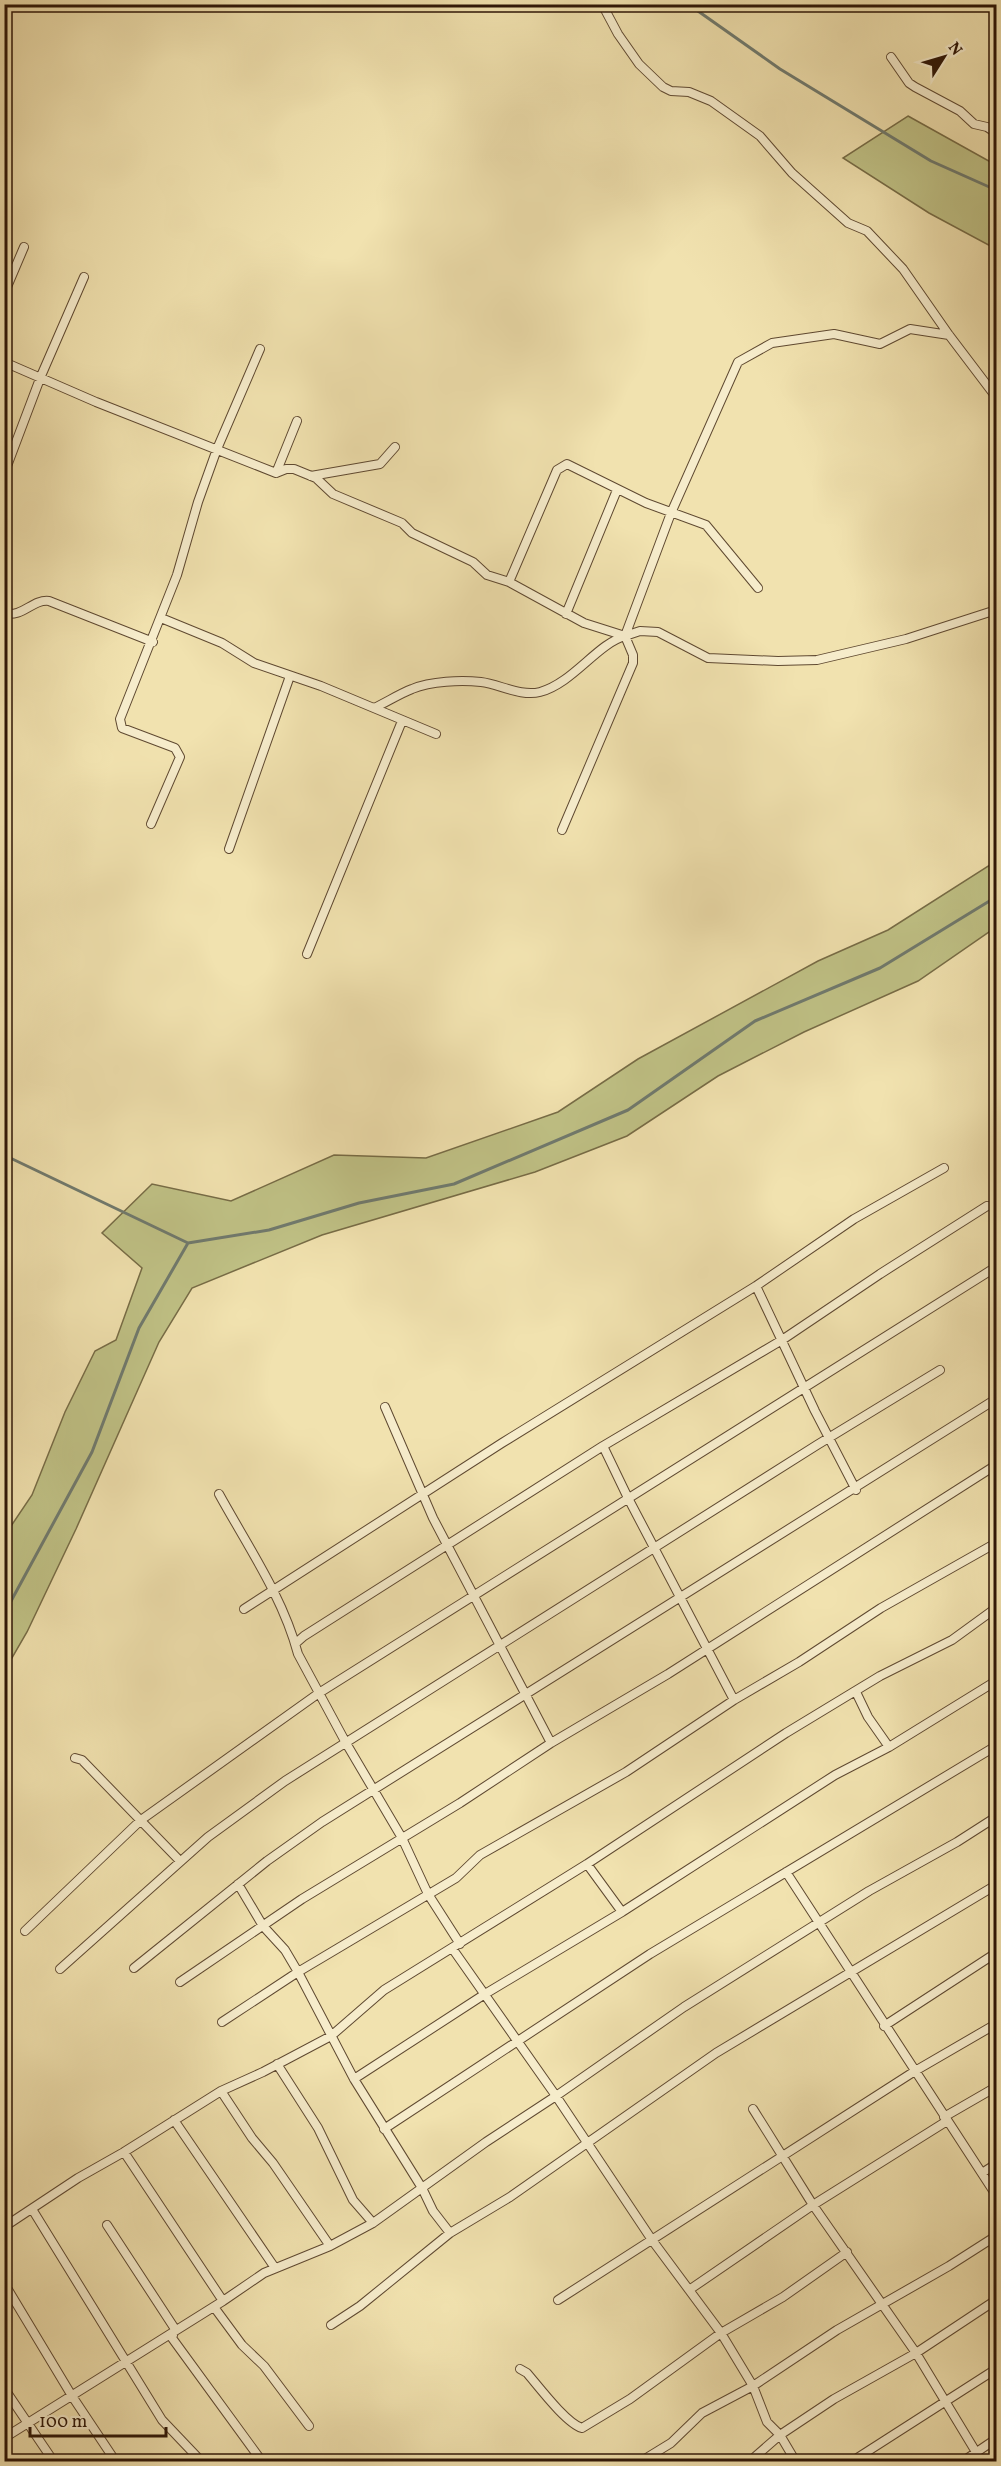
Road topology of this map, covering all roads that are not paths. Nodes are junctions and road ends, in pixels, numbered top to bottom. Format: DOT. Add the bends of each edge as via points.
graph roads {
  1 [pos="602,4"];
  2 [pos="891,57"];
  3 [pos="996,133"];
  4 [pos="24,247"];
  5 [pos="84,277"];
  6 [pos="4,294"];
  7 [pos="949,335"];
  8 [pos="260,349"];
  9 [pos="4,362"];
  10 [pos="41,376"];
  11 [pos="996,397"];
  12 [pos="297,420"];
  13 [pos="394,447"];
  14 [pos="217,449"];
  15 [pos="276,473"];
  16 [pos="4,474"];
  17 [pos="311,476"];
  18 [pos="617,490"];
  19 [pos="671,513"];
  20 [pos="509,582"];
  21 [pos="758,588"];
  22 [pos="996,610"];
  23 [pos="4,613"];
  24 [pos="566,614"];
  25 [pos="161,618"];
  26 [pos="625,636"];
  27 [pos="153,642"];
  28 [pos="290,676"];
  29 [pos="374,708"];
  30 [pos="402,721"];
  31 [pos="436,734"];
  32 [pos="152,824"];
  33 [pos="562,830"];
  34 [pos="229,849"];
  35 [pos="307,954"];
  36 [pos="944,1168"];
  37 [pos="987,1206"];
  38 [pos="996,1267"];
  39 [pos="756,1286"];
  40 [pos="782,1340"];
  41 [pos="940,1370"];
  42 [pos="804,1388"];
  43 [pos="996,1400"];
  44 [pos="385,1407"];
  45 [pos="830,1439"];
  46 [pos="603,1446"];
  47 [pos="996,1465"];
  48 [pos="856,1490"];
  49 [pos="219,1494"];
  50 [pos="422,1494"];
  51 [pos="628,1498"];
  52 [pos="448,1545"];
  53 [pos="993,1545"];
  54 [pos="655,1547"];
  55 [pos="996,1555"];
  56 [pos="272,1590"];
  57 [pos="473,1596"];
  58 [pos="682,1599"];
  59 [pos="996,1608"];
  60 [pos="244,1609"];
  61 [pos="296,1643"];
  62 [pos="500,1645"];
  63 [pos="706,1649"];
  64 [pos="996,1681"];
  65 [pos="856,1692"];
  66 [pos="318,1693"];
  67 [pos="526,1693"];
  68 [pos="734,1700"];
  69 [pos="346,1743"];
  70 [pos="551,1743"];
  71 [pos="996,1746"];
  72 [pos="889,1747"];
  73 [pos="75,1758"];
  74 [pos="374,1791"];
  75 [pos="996,1817"];
  76 [pos="141,1820"];
  77 [pos="402,1838"];
  78 [pos="180,1861"];
  79 [pos="587,1864"];
  80 [pos="786,1872"];
  81 [pos="238,1884"];
  82 [pos="996,1885"];
  83 [pos="428,1894"];
  84 [pos="622,1912"];
  85 [pos="820,1922"];
  86 [pos="263,1926"];
  87 [pos="26,1931"];
  88 [pos="456,1946"];
  89 [pos="996,1953"];
  90 [pos="134,1968"];
  91 [pos="60,1969"];
  92 [pos="298,1972"];
  93 [pos="850,1973"];
  94 [pos="180,1982"];
  95 [pos="485,1994"];
  96 [pos="222,2022"];
  97 [pos="996,2024"];
  98 [pos="884,2026"];
  99 [pos="331,2036"];
  100 [pos="518,2042"];
  101 [pos="277,2064"];
  102 [pos="915,2071"];
  103 [pos="354,2079"];
  104 [pos="996,2087"];
  105 [pos="221,2091"];
  106 [pos="556,2096"];
  107 [pos="753,2109"];
  108 [pos="946,2119"];
  109 [pos="174,2120"];
  110 [pos="384,2129"];
  111 [pos="585,2143"];
  112 [pos="124,2152"];
  113 [pos="782,2158"];
  114 [pos="996,2164"];
  115 [pos="982,2173"];
  116 [pos="422,2188"];
  117 [pos="996,2195"];
  118 [pos="813,2205"];
  119 [pos="32,2209"];
  120 [pos="373,2223"];
  121 [pos="107,2225"];
  122 [pos="4,2227"];
  123 [pos="450,2233"];
  124 [pos="996,2236"];
  125 [pos="651,2240"];
  126 [pos="330,2246"];
  127 [pos="847,2252"];
  128 [pos="276,2268"];
  129 [pos="4,2283"];
  130 [pos="689,2290"];
  131 [pos="558,2300"];
  132 [pos="996,2300"];
  133 [pos="223,2301"];
  134 [pos="883,2303"];
  135 [pos="214,2307"];
  136 [pos="331,2325"];
  137 [pos="175,2330"];
  138 [pos="721,2333"];
  139 [pos="916,2353"];
  140 [pos="125,2362"];
  141 [pos="996,2369"];
  142 [pos="520,2370"];
  143 [pos="753,2386"];
  144 [pos="4,2388"];
  145 [pos="72,2396"];
  146 [pos="945,2401"];
  147 [pos="29,2423"];
  148 [pos="309,2426"];
  149 [pos="780,2435"];
  150 [pos="4,2438"];
  151 [pos="996,2439"];
  152 [pos="976,2452"];
  153 [pos="261,2460"];
  154 [pos="54,2462"];
  155 [pos="116,2462"];
  156 [pos="202,2462"];
  157 [pos="640,2462"];
  158 [pos="749,2462"];
  159 [pos="796,2462"];
  160 [pos="851,2462"];
  161 [pos="962,2462"];
  162 [pos="982,2462"];
  1 -- 7 [label="street" via="639,64 663,87 711,101 760,136 792,173 848,224 867,231 903,269"];
  2 -- 3 [label="street" via="909,83 960,111 974,124"];
  4 -- 6 [label="street"];
  5 -- 10 [label="street"];
  7 -- 11 [label="street"];
  7 -- 19 [label="street" via="910,329 880,344 834,334 772,343 743,359 735,367"];
  8 -- 14 [label="street"];
  9 -- 10 [label="street"];
  10 -- 14 [label="street"];
  10 -- 16 [label="street"];
  12 -- 15 [label="street"];
  13 -- 17 [label="street" via="380,464"];
  14 -- 15 [label="street"];
  14 -- 25 [label="street"];
  15 -- 17 [label="street" via="294,469"];
  17 -- 20 [label="street" via="333,494 393,519 412,533 473,562 487,575"];
  18 -- 19 [label="street"];
  18 -- 20 [label="street" via="567,464 557,470"];
  18 -- 24 [label="street"];
  19 -- 21 [label="street" via="710,528"];
  19 -- 26 [label="street"];
  20 -- 24 [label="street"];
  22 -- 26 [label="street" via="906,639 817,660 708,658 658,632 646,630"];
  23 -- 27 [label="street" via="17,614 43,600 49,601"];
  24 -- 26 [label="street"];
  25 -- 27 [label="street"];
  25 -- 28 [label="street"];
  26 -- 29 [label="street" via="612,640 577,671 541,692 483,682 438,684 412,689"];
  26 -- 33 [label="street" via="633,663"];
  27 -- 32 [label="street" via="120,725 179,752"];
  28 -- 29 [label="street"];
  28 -- 34 [label="street"];
  29 -- 30 [label="street"];
  30 -- 31 [label="street"];
  30 -- 35 [label="street"];
  36 -- 39 [label="street" via="854,1219"];
  37 -- 40 [label="street"];
  38 -- 42 [label="street"];
  39 -- 40 [label="street"];
  39 -- 50 [label="street"];
  40 -- 42 [label="street"];
  40 -- 46 [label="street"];
  41 -- 45 [label="street"];
  42 -- 45 [label="street"];
  42 -- 51 [label="street"];
  43 -- 48 [label="street"];
  44 -- 50 [label="street"];
  45 -- 48 [label="street"];
  45 -- 54 [label="street"];
  46 -- 51 [label="street"];
  46 -- 52 [label="street"];
  47 -- 63 [label="street"];
  48 -- 58 [label="street"];
  49 -- 56 [label="street"];
  50 -- 52 [label="street"];
  50 -- 56 [label="street"];
  51 -- 54 [label="street"];
  51 -- 57 [label="street"];
  52 -- 57 [label="street"];
  52 -- 61 [label="street"];
  53 -- 55 [label="street"];
  53 -- 68 [label="street" via="881,1608"];
  54 -- 58 [label="street"];
  54 -- 62 [label="street"];
  56 -- 60 [label="street"];
  56 -- 61 [label="street"];
  57 -- 62 [label="street"];
  57 -- 66 [label="street"];
  58 -- 63 [label="street"];
  58 -- 67 [label="street"];
  59 -- 65 [label="street" via="952,1640"];
  61 -- 66 [label="street"];
  62 -- 67 [label="street"];
  62 -- 69 [label="street"];
  63 -- 68 [label="street"];
  63 -- 70 [label="street"];
  64 -- 72 [label="street"];
  65 -- 72 [label="street" via="871,1724"];
  65 -- 79 [label="street" via="786,1733"];
  66 -- 69 [label="street"];
  66 -- 76 [label="street"];
  67 -- 70 [label="street"];
  67 -- 74 [label="street"];
  68 -- 83 [label="street" via="626,1772 480,1855 456,1878"];
  69 -- 74 [label="street"];
  69 -- 78 [label="street" via="275,1788"];
  70 -- 77 [label="street"];
  71 -- 80 [label="street"];
  72 -- 84 [label="street" via="835,1775"];
  73 -- 76 [label="street" via="82,1760"];
  74 -- 77 [label="street"];
  74 -- 81 [label="street" via="322,1822"];
  75 -- 85 [label="street"];
  76 -- 78 [label="street"];
  76 -- 87 [label="street"];
  77 -- 83 [label="street"];
  77 -- 86 [label="street"];
  78 -- 91 [label="street"];
  79 -- 84 [label="street"];
  79 -- 88 [label="street"];
  80 -- 85 [label="street"];
  80 -- 100 [label="street" via="650,1954"];
  81 -- 86 [label="street"];
  81 -- 90 [label="street"];
  82 -- 93 [label="street"];
  83 -- 88 [label="street"];
  83 -- 92 [label="street"];
  84 -- 95 [label="street"];
  85 -- 93 [label="street"];
  85 -- 106 [label="street" via="684,2007"];
  86 -- 92 [label="street"];
  86 -- 94 [label="street"];
  88 -- 95 [label="street"];
  88 -- 99 [label="street" via="384,1990"];
  89 -- 98 [label="street"];
  92 -- 96 [label="street"];
  92 -- 99 [label="street"];
  93 -- 98 [label="street"];
  93 -- 111 [label="street" via="716,2053"];
  95 -- 100 [label="street"];
  95 -- 103 [label="street"];
  97 -- 102 [label="street"];
  98 -- 102 [label="street"];
  99 -- 101 [label="street"];
  99 -- 103 [label="street"];
  100 -- 106 [label="street"];
  100 -- 110 [label="street"];
  101 -- 105 [label="street"];
  101 -- 120 [label="street" via="318,2128 353,2200"];
  102 -- 108 [label="street"];
  102 -- 113 [label="street"];
  103 -- 110 [label="street"];
  104 -- 108 [label="street"];
  105 -- 109 [label="street"];
  105 -- 126 [label="street"];
  106 -- 111 [label="street"];
  106 -- 116 [label="street"];
  107 -- 113 [label="street"];
  108 -- 115 [label="street"];
  108 -- 118 [label="street"];
  109 -- 112 [label="street"];
  109 -- 128 [label="street"];
  110 -- 116 [label="street"];
  111 -- 123 [label="street" via="510,2197"];
  111 -- 125 [label="street"];
  112 -- 119 [label="street"];
  112 -- 133 [label="street"];
  113 -- 118 [label="street"];
  113 -- 125 [label="street"];
  114 -- 115 [label="street"];
  115 -- 117 [label="street"];
  116 -- 120 [label="street"];
  116 -- 123 [label="street"];
  118 -- 127 [label="street"];
  118 -- 130 [label="street"];
  119 -- 122 [label="street"];
  119 -- 140 [label="street"];
  120 -- 126 [label="street"];
  121 -- 137 [label="street"];
  123 -- 136 [label="street"];
  124 -- 134 [label="street"];
  125 -- 130 [label="street"];
  125 -- 131 [label="street"];
  126 -- 128 [label="street"];
  127 -- 134 [label="street"];
  127 -- 138 [label="street" via="783,2297"];
  128 -- 133 [label="street"];
  129 -- 145 [label="street"];
  130 -- 138 [label="street"];
  132 -- 139 [label="street"];
  133 -- 135 [label="street"];
  134 -- 139 [label="street"];
  134 -- 143 [label="street"];
  135 -- 137 [label="street"];
  135 -- 148 [label="street"];
  137 -- 140 [label="street"];
  137 -- 153 [label="street" via="172,2338"];
  138 -- 142 [label="street" via="630,2399 582,2428"];
  138 -- 143 [label="street"];
  139 -- 146 [label="street"];
  139 -- 149 [label="street"];
  140 -- 145 [label="street"];
  140 -- 156 [label="street" via="162,2420"];
  141 -- 146 [label="street"];
  143 -- 149 [label="street" via="767,2422"];
  143 -- 157 [label="street" via="702,2413 671,2443"];
  144 -- 147 [label="street"];
  145 -- 147 [label="street"];
  145 -- 155 [label="street"];
  146 -- 152 [label="street"];
  146 -- 160 [label="street"];
  147 -- 150 [label="street"];
  147 -- 154 [label="street"];
  149 -- 158 [label="street"];
  149 -- 159 [label="street"];
  151 -- 152 [label="street"];
  152 -- 161 [label="street"];
  152 -- 162 [label="street"];
}
